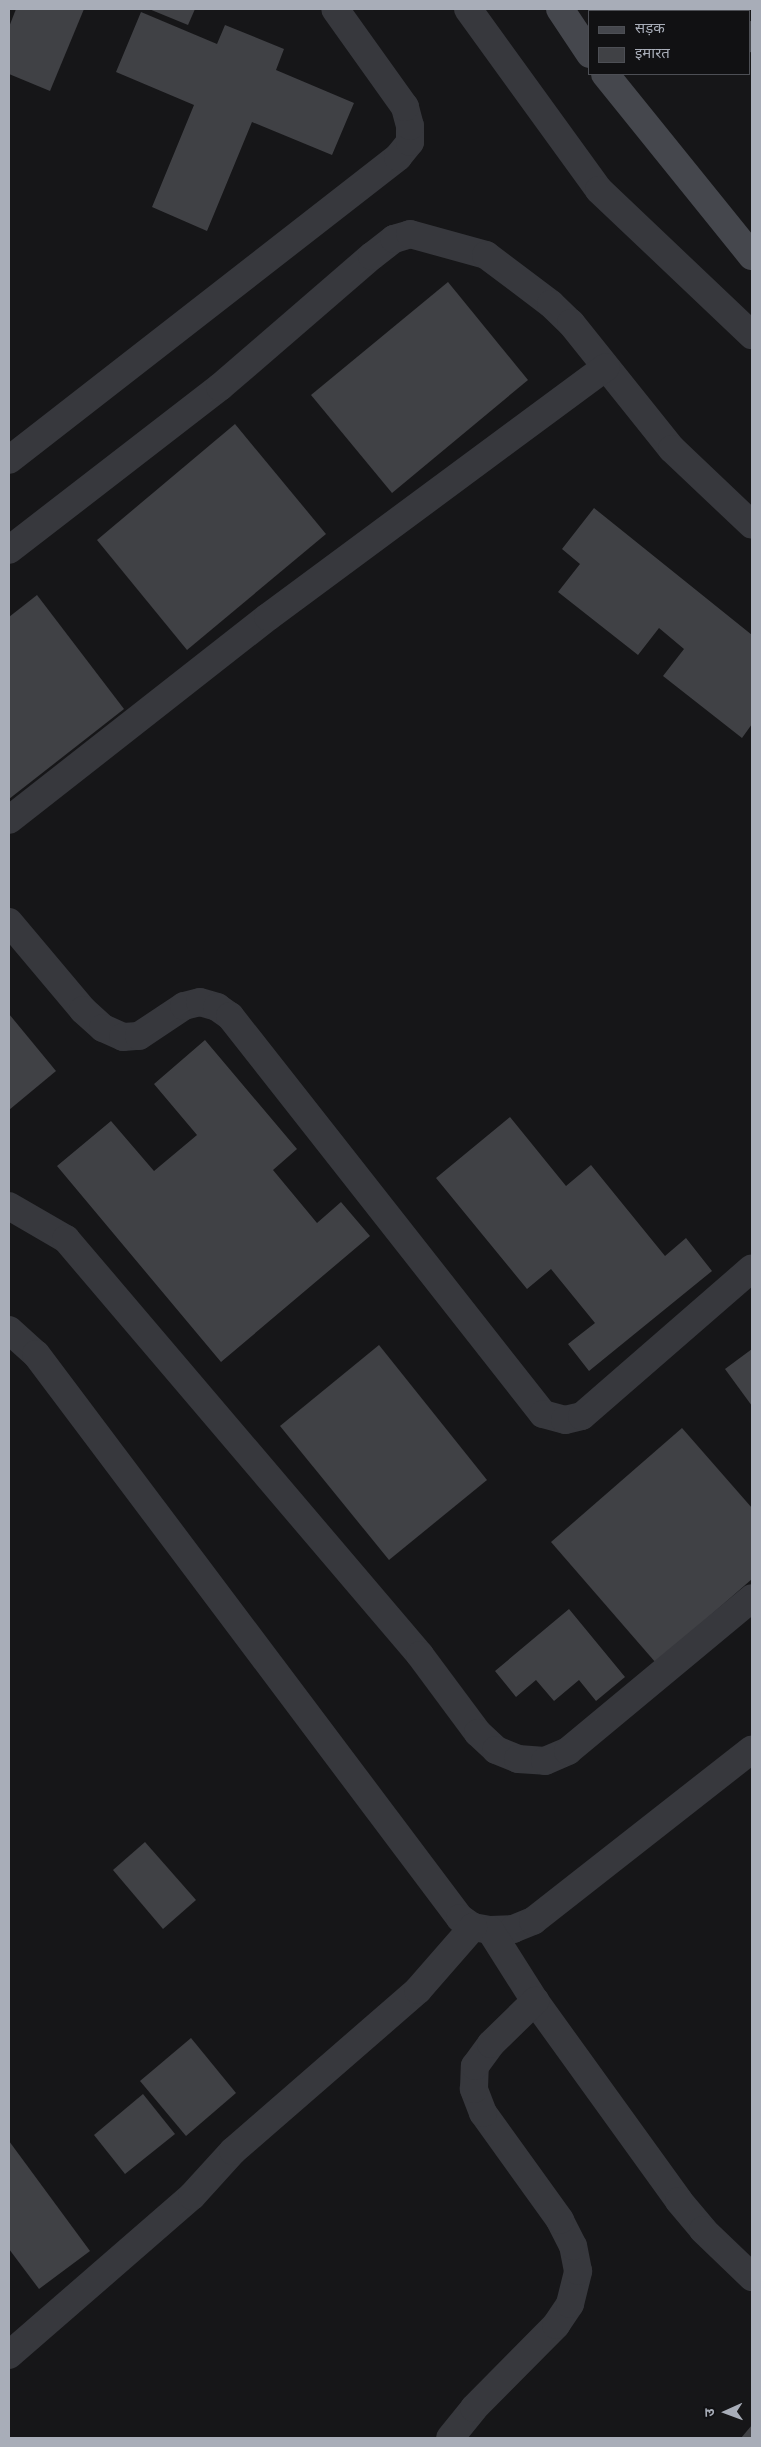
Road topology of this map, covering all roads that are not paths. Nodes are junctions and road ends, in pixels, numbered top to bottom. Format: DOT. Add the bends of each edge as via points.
graph roads {
  1 [pos="335,9"];
  2 [pos="468,9"];
  3 [pos="560,9"];
  4 [pos="588,51"];
  5 [pos="606,75"];
  6 [pos="752,256"];
  7 [pos="752,335"];
  8 [pos="606,367"];
  9 [pos="9,460"];
  10 [pos="752,525"];
  11 [pos="9,550"];
  12 [pos="9,820"];
  13 [pos="9,922"];
  14 [pos="9,1206"];
  15 [pos="752,1268"];
  16 [pos="9,1330"];
  17 [pos="752,1598"];
  18 [pos="752,1749"];
  19 [pos="481,1928"];
  20 [pos="535,2001"];
  21 [pos="752,2277"];
  22 [pos="9,2355"];
  23 [pos="450,2438"];
  1 -- 9 [label="street" via="404,107 410,126 410,142 398,158"];
  2 -- 7 [label="street" via="599,190"];
  3 -- 4 [label="street"];
  5 -- 6 [label="street"];
  8 -- 10 [label="street" via="672,450"];
  8 -- 11 [label="street" via="551,304 486,255 410,234 394,239 372,256 220,387"];
  8 -- 12 [label="street" via="268,617"];
  13 -- 15 [label="street" via="84,1010 103,1028 123,1037 139,1036 184,1006 200,1002 217,1007 230,1016 543,1414 565,1420 582,1416"];
  14 -- 17 [label="street" via="66,1239 408,1640 478,1733 496,1750 518,1759 545,1761 568,1750"];
  16 -- 19 [label="street" via="36,1354 460,1918"];
  18 -- 19 [label="street" via="533,1922 513,1929"];
  19 -- 20 [label="street"];
  19 -- 22 [label="street" via="418,1990 233,2151 192,2196"];
  20 -- 21 [label="street" via="679,2201 703,2230"];
  20 -- 23 [label="street" via="491,2044 475,2066 474,2089 483,2113 560,2220 573,2246 578,2270 570,2304 556,2325 474,2408"];
}
